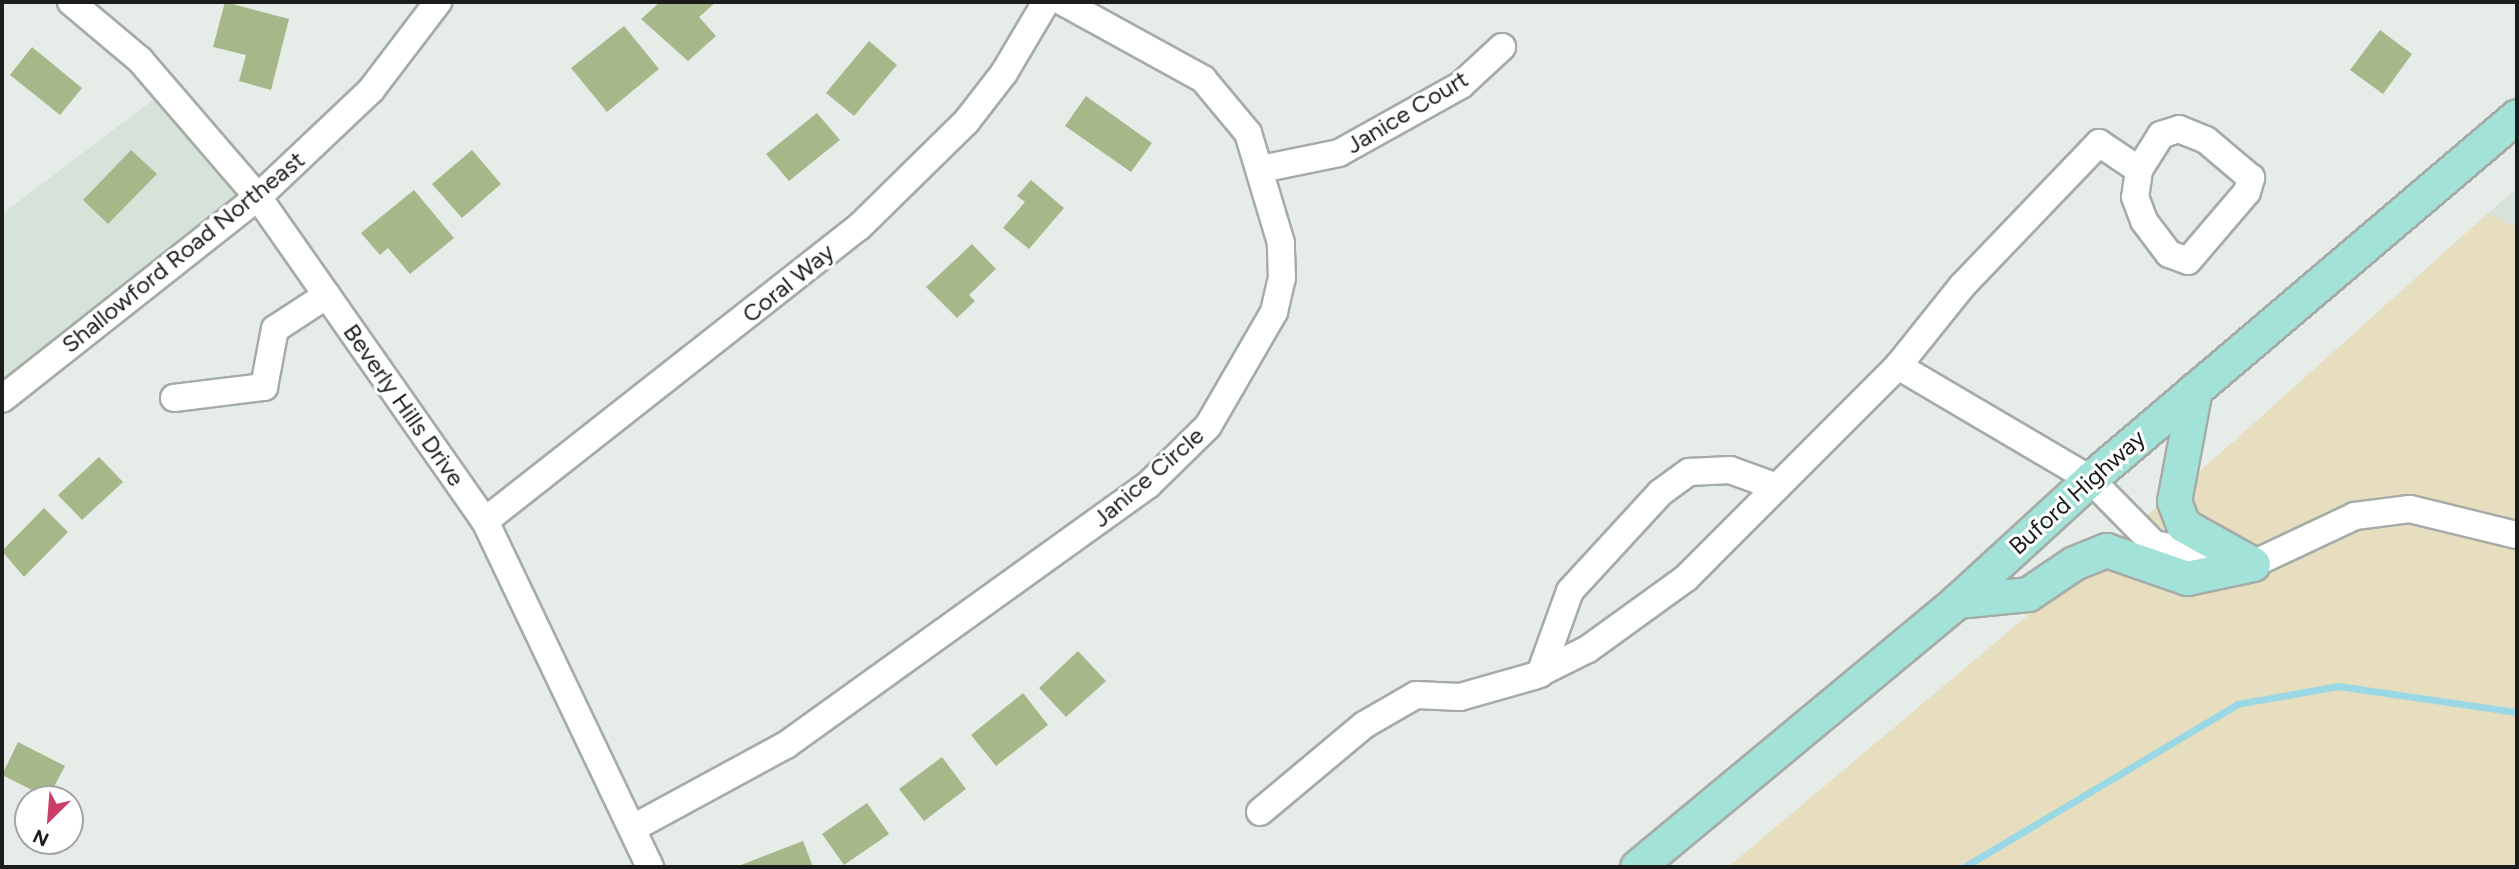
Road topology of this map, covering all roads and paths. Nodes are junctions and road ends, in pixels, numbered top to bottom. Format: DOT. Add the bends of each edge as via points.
graph roads {
  1 [pos="71,2"];
  2 [pos="438,2"];
  3 [pos="1046,2"];
  4 [pos="1063,2"];
  5 [pos="1502,47"];
  6 [pos="2517,116"];
  7 [pos="1261,169"];
  8 [pos="2140,170"];
  9 [pos="258,197"];
  10 [pos="327,295"];
  11 [pos="1898,366"];
  12 [pos="2195,389"];
  13 [pos="174,398"];
  14 [pos="2,399"];
  15 [pos="2090,479"];
  16 [pos="1777,487"];
  17 [pos="485,521"];
  18 [pos="2517,535"];
  19 [pos="2253,564"];
  20 [pos="1957,601"];
  21 [pos="1540,674"];
  22 [pos="1260,812"];
  23 [pos="633,828"];
  24 [pos="650,867"];
  25 [pos="1637,867"];
  1 -- 9 [label="street, Beverly Hills Drive" via="140,60"];
  2 -- 9 [label="street, Shallowford Road Northeast" via="371,90"];
  3 -- 17 [label="street, Coral Way" via="1004,73 966,122 859,227"];
  4 -- 7 [label="street, Janice Circle" via="1203,79 1248,133"];
  5 -- 7 [label="street, Janice Court" via="1461,85 1339,153"];
  6 -- 12 [label="main road, Buford Highway"];
  7 -- 23 [label="street, Janice Circle" via="1281,243 1282,278 1274,312 1208,426 1147,485 797,738"];
  8 -- 8 [label="street" via="2135,197 2144,221 2169,254 2189,261 2247,192 2251,178 2206,140 2179,129 2161,135"];
  8 -- 11 [label="street" via="2099,143 1962,286"];
  9 -- 10 [label="street, Beverly Hills Drive"];
  9 -- 14 [label="street, Shallowford Road Northeast"];
  10 -- 13 [label="street" via="275,329 264,387"];
  10 -- 17 [label="street, Beverly Hills Drive"];
  11 -- 15 [label="street"];
  11 -- 16 [label="street"];
  12 -- 15 [label="main road, Buford Highway"];
  12 -- 19 [label="main road" via="2174,501 2183,525"];
  15 -- 19 [label="street" via="2154,544"];
  15 -- 20 [label="main road, Buford Highway"];
  16 -- 21 [label="street" via="1686,578 1588,649"];
  16 -- 21 [label="street" via="1730,470 1689,472 1660,493 1570,591"];
  17 -- 23 [label="street, Beverly Hills Drive"];
  18 -- 19 [label="street" via="2410,509 2355,516"];
  19 -- 20 [label="main road" via="2188,578 2106,550 2074,563 2028,594"];
  20 -- 25 [label="main road, Buford Highway"];
  21 -- 22 [label="street" via="1460,696 1416,695 1364,725"];
  23 -- 24 [label="street, Beverly Hills Drive"];
}
